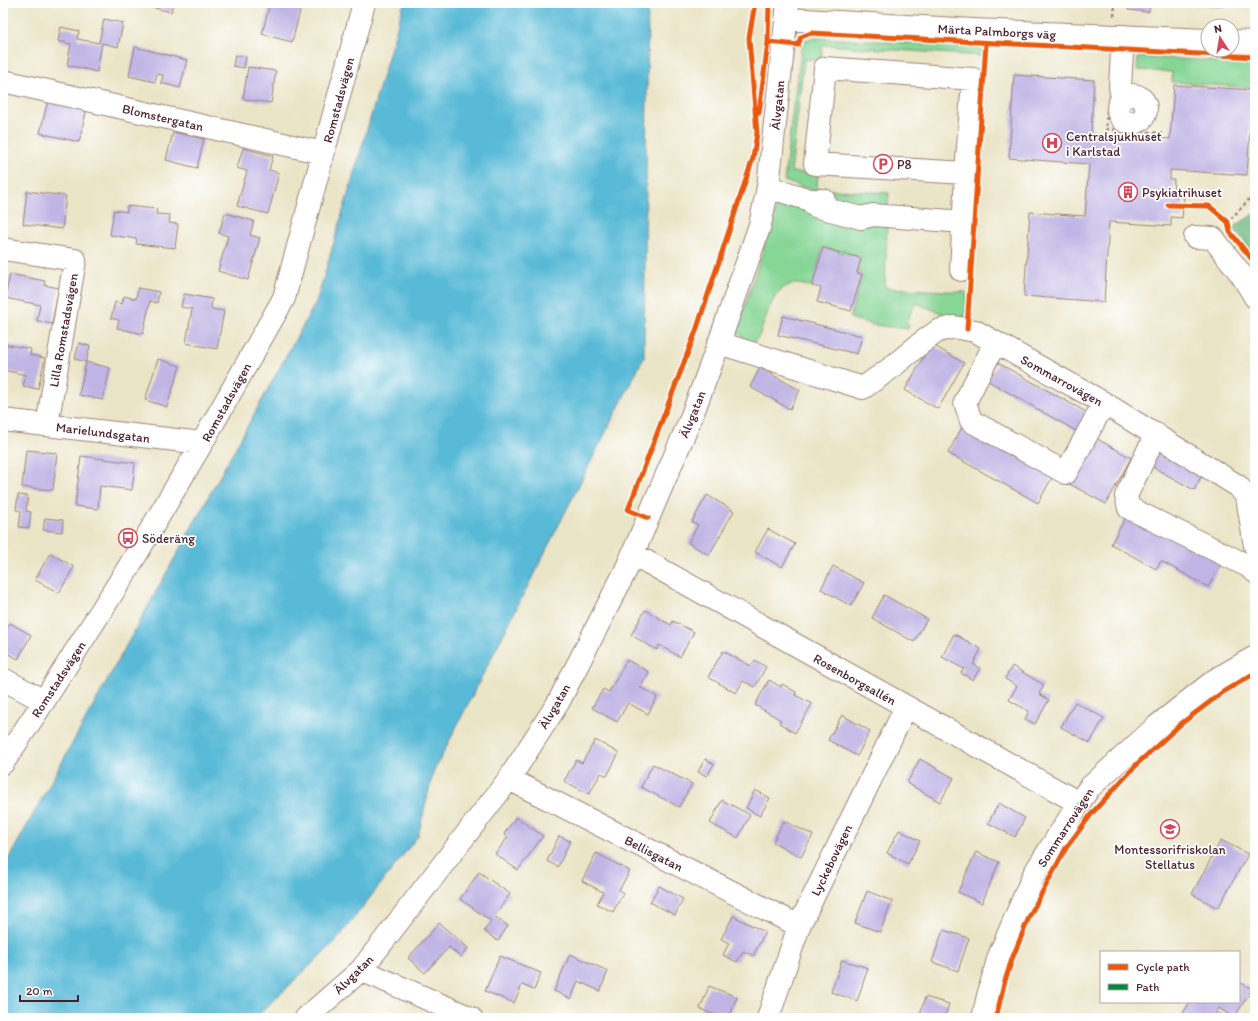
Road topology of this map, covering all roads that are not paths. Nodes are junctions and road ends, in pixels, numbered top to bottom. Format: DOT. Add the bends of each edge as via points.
graph roads {
  1 [pos="364,3"];
  2 [pos="788,11"];
  3 [pos="1123,36"];
  4 [pos="1200,40"];
  5 [pos="1240,41"];
  6 [pos="1255,42"];
  7 [pos="3,81"];
  8 [pos="1123,98"];
  9 [pos="323,153"];
  10 [pos="966,173"];
  11 [pos="768,186"];
  12 [pos="964,222"];
  13 [pos="1204,238"];
  14 [pos="3,249"];
  15 [pos="961,270"];
  16 [pos="1255,297"];
  17 [pos="719,343"];
  18 [pos="995,343"];
  19 [pos="1104,403"];
  20 [pos="3,420"];
  21 [pos="47,425"];
  22 [pos="1156,434"];
  23 [pos="202,443"];
  24 [pos="1255,546"];
  25 [pos="633,554"];
  26 [pos="1255,572"];
  27 [pos="1255,657"];
  28 [pos="3,679"];
  29 [pos="44,701"];
  30 [pos="906,707"];
  31 [pos="3,763"];
  32 [pos="509,779"];
  33 [pos="1079,803"];
  34 [pos="799,926"];
  35 [pos="361,970"];
  36 [pos="306,1018"];
  37 [pos="471,1018"];
  38 [pos="768,1018"];
  39 [pos="983,1018"];
  1 -- 9 [label="street, Romstadsvägen"];
  2 -- 3 [label="street, Märta Palmborgs väg" via="973,30"];
  2 -- 11 [label="street, Älvgatan"];
  3 -- 4 [label="street, Märta Palmborgs väg"];
  3 -- 8 [label="street" via="1120,86"];
  5 -- 6 [label="street"];
  7 -- 9 [label="street, Blomstergatan"];
  9 -- 23 [label="street, Romstadsvägen" via="284,298"];
  10 -- 10 [label="street" via="973,79 825,68 815,164"];
  10 -- 12 [label="street"];
  11 -- 12 [label="street" via="810,200 863,209 872,215"];
  11 -- 17 [label="street, Älvgatan" via="760,225"];
  12 -- 15 [label="street"];
  13 -- 16 [label="street" via="1241,274"];
  14 -- 21 [label="street, Lilla Romstadsvägen" via="75,260"];
  17 -- 18 [label="street, Sommarrovägen" via="863,388 938,331 954,327 967,329"];
  17 -- 25 [label="street, Älvgatan" via="691,418"];
  18 -- 19 [label="street, Sommarrovägen"];
  18 -- 19 [label="street" via="965,402 971,421 1059,470 1066,473"];
  19 -- 22 [label="street, Sommarrovägen"];
  20 -- 21 [label="street, Marielundsgatan"];
  21 -- 23 [label="street, Marielundsgatan"];
  22 -- 24 [label="street, Sommarrovägen" via="1238,486 1246,497"];
  22 -- 26 [label="street" via="1126,496 1129,508 1248,566"];
  23 -- 29 [label="street, Romstadsvägen" via="127,570"];
  25 -- 30 [label="street, Rosenborgsallén"];
  25 -- 32 [label="street, Älvgatan" via="558,703"];
  27 -- 33 [label="street, Sommarrovägen" via="1215,680 1157,726 1089,788"];
  28 -- 29 [label="street"];
  29 -- 31 [label="street, Romstadsvägen"];
  30 -- 33 [label="street, Rosenborgsallén"];
  30 -- 34 [label="street, Lyckebovägen"];
  32 -- 34 [label="street, Bellisgatan"];
  32 -- 35 [label="street, Älvgatan"];
  33 -- 39 [label="street, Sommarrovägen" via="1034,874 999,956"];
  34 -- 38 [label="street, Lyckebovägen"];
  35 -- 36 [label="street, Älvgatan"];
  35 -- 37 [label="street"];
}
